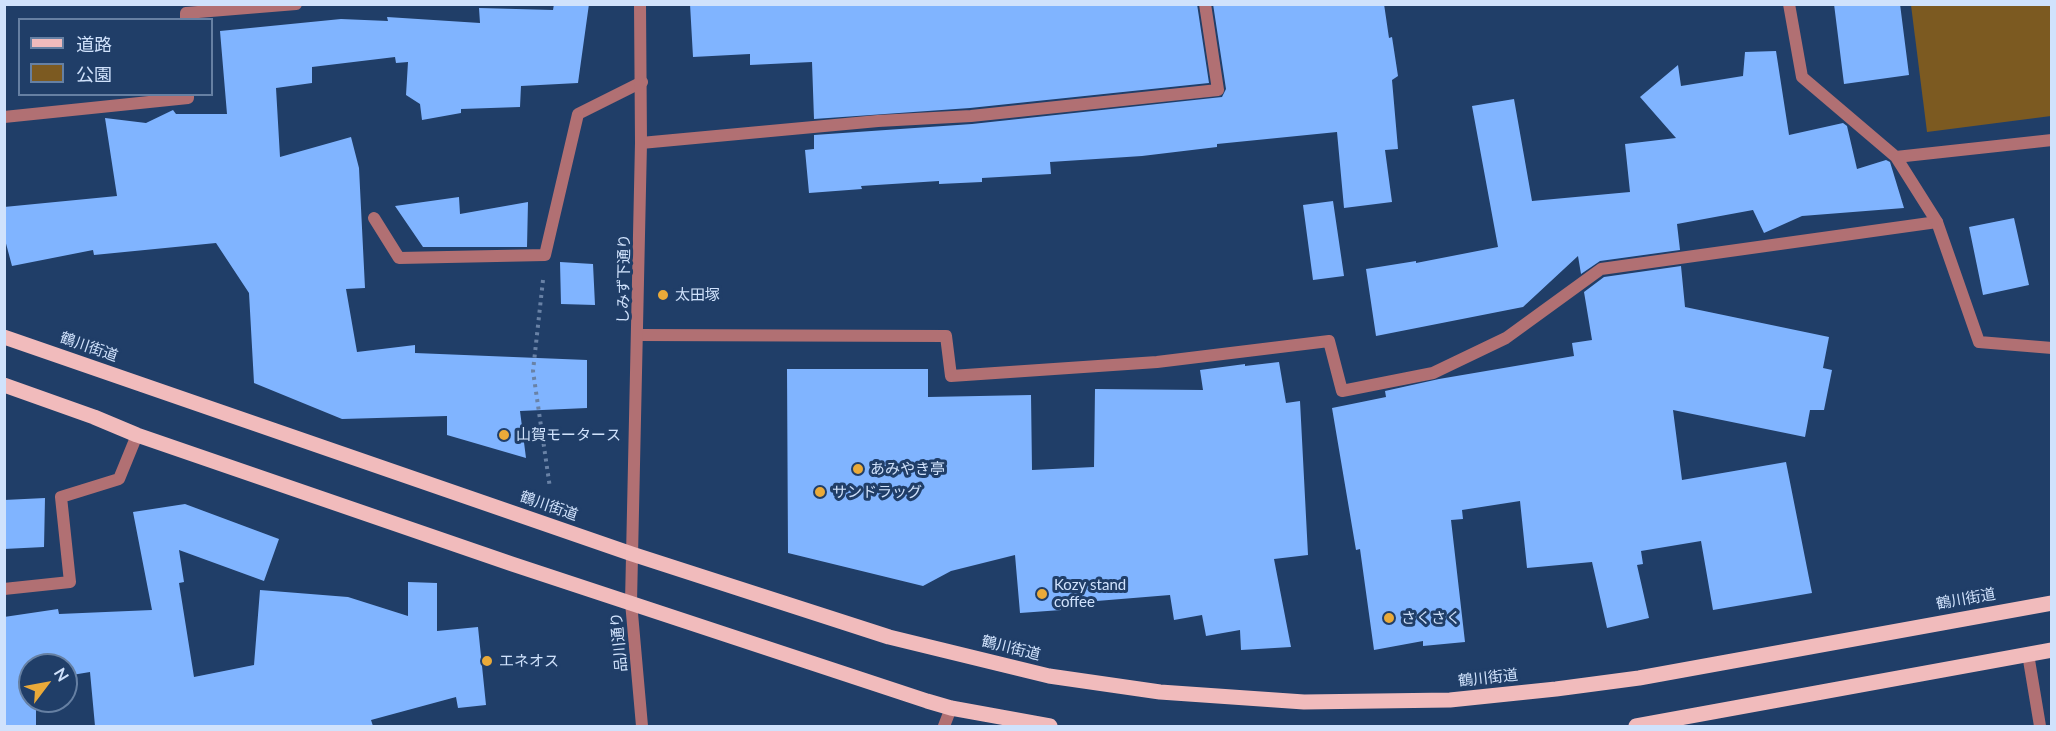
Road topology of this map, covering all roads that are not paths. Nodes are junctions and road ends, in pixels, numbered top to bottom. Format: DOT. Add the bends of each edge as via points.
graph roads {
  1 [pos="296,4"];
  2 [pos="640,4"];
  3 [pos="1205,4"];
  4 [pos="1789,4"];
  5 [pos="186,18"];
  6 [pos="642,82"];
  7 [pos="188,96"];
  8 [pos="4,117"];
  9 [pos="2052,140"];
  10 [pos="641,143"];
  11 [pos="1896,157"];
  12 [pos="374,218"];
  13 [pos="1937,222"];
  14 [pos="638,334"];
  15 [pos="4,337"];
  16 [pos="2052,348"];
  17 [pos="4,385"];
  18 [pos="137,435"];
  19 [pos="632,554"];
  20 [pos="4,590"];
  21 [pos="631,602"];
  22 [pos="2052,603"];
  23 [pos="2052,650"];
  24 [pos="2028,654"];
  25 [pos="951,708"];
  26 [pos="642,726"];
  27 [pos="944,726"];
  28 [pos="1050,726"];
  29 [pos="1635,726"];
  30 [pos="2040,726"];
  1 -- 5 [label="street" via="186,13"];
  2 -- 6 [label="street, しみず下通り"];
  3 -- 10 [label="street" via="1218,90 971,116"];
  4 -- 11 [label="street" via="1802,77"];
  6 -- 10 [label="street, しみず下通り"];
  6 -- 12 [label="street" via="578,114 545,255 399,258"];
  7 -- 8 [label="street"];
  9 -- 11 [label="street"];
  10 -- 14 [label="street, しみず下通り"];
  11 -- 13 [label="street"];
  13 -- 14 [label="street" via="1601,269 1506,338 1433,373 1342,391 1329,341 1157,362 951,376 946,336"];
  13 -- 16 [label="street" via="1979,342"];
  14 -- 19 [label="street, しみず下通り"];
  15 -- 19 [label="main road, 鶴川街道"];
  17 -- 18 [label="main road"];
  18 -- 20 [label="street" via="119,479 61,496 70,582"];
  18 -- 21 [label="main road"];
  19 -- 21 [label="street, 品川通り"];
  19 -- 22 [label="main road, 鶴川街道" via="889,637 1049,676 1160,693 1304,702 1450,700 1556,690"];
  21 -- 25 [label="main road"];
  21 -- 26 [label="street, 品川通り"];
  23 -- 24 [label="main road"];
  24 -- 29 [label="main road"];
  24 -- 30 [label="street"];
  25 -- 27 [label="street"];
  25 -- 28 [label="main road"];
}
